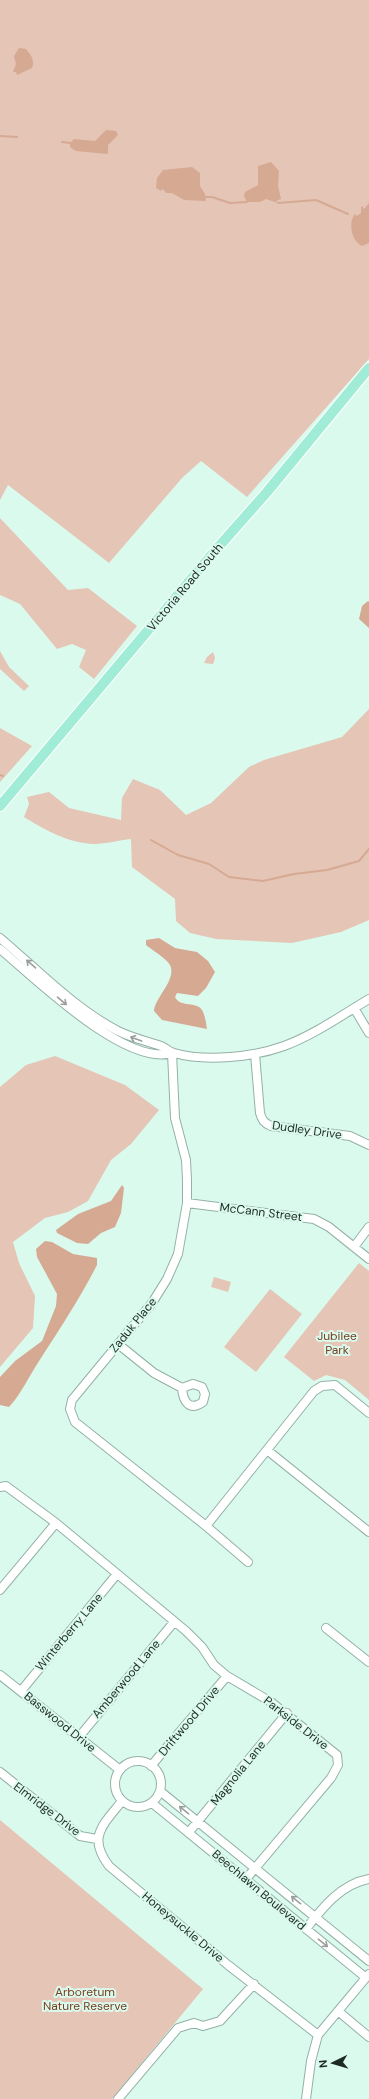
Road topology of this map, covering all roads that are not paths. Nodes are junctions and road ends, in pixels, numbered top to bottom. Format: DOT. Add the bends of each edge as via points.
graph roads {
  1 [pos="369,368"];
  2 [pos="0,806"];
  3 [pos="1,944"];
  4 [pos="369,999"];
  5 [pos="354,1008"];
  6 [pos="369,1033"];
  7 [pos="172,1053"];
  8 [pos="255,1054"];
  9 [pos="369,1145"];
  10 [pos="186,1203"];
  11 [pos="369,1228"];
  12 [pos="354,1247"];
  13 [pos="369,1260"];
  14 [pos="118,1344"];
  15 [pos="182,1388"];
  16 [pos="369,1413"];
  17 [pos="267,1450"];
  18 [pos="0,1486"];
  19 [pos="56,1523"];
  20 [pos="206,1526"];
  21 [pos="369,1532"];
  22 [pos="248,1562"];
  23 [pos="117,1574"];
  24 [pos="0,1590"];
  25 [pos="174,1622"];
  26 [pos="326,1628"];
  27 [pos="369,1662"];
  28 [pos="0,1675"];
  29 [pos="227,1676"];
  30 [pos="21,1690"];
  31 [pos="287,1713"];
  32 [pos="79,1737"];
  33 [pos="151,1766"];
  34 [pos="120,1770"];
  35 [pos="0,1772"];
  36 [pos="160,1791"];
  37 [pos="122,1801"];
  38 [pos="152,1803"];
  39 [pos="198,1822"];
  40 [pos="190,1832"];
  41 [pos="97,1839"];
  42 [pos="256,1868"];
  43 [pos="369,1878"];
  44 [pos="246,1879"];
  45 [pos="316,1916"];
  46 [pos="306,1929"];
  47 [pos="369,1961"];
  48 [pos="367,1976"];
  49 [pos="254,1984"];
  50 [pos="338,2011"];
  51 [pos="318,2035"];
  52 [pos="369,2037"];
  53 [pos="118,2099"];
  54 [pos="306,2099"];
  1 -- 2 [label="main road, Victoria Road South"];
  3 -- 7 [label="street" via="75,1012 104,1034 147,1052 163,1056"];
  4 -- 5 [label="street"];
  5 -- 6 [label="street"];
  5 -- 8 [label="street" via="297,1040"];
  7 -- 8 [label="street" via="206,1057"];
  7 -- 10 [label="street, Zaduk Place" via="175,1118 187,1170"];
  8 -- 9 [label="street, Dudley Drive" via="262,1121 271,1126 350,1136"];
  10 -- 12 [label="street, McCann Street" via="314,1219 329,1227"];
  10 -- 14 [label="street, Zaduk Place" via="181,1241 173,1268 152,1303"];
  11 -- 12 [label="street"];
  12 -- 13 [label="street, McCann Street"];
  14 -- 15 [label="street" via="154,1373"];
  14 -- 20 [label="street, Zaduk Place" via="72,1400 72,1418"];
  16 -- 17 [label="street" via="335,1385 322,1386 314,1391"];
  17 -- 20 [label="street"];
  17 -- 21 [label="street"];
  18 -- 19 [label="street" via="6,1486"];
  19 -- 23 [label="street"];
  19 -- 24 [label="street"];
  20 -- 22 [label="street, Zaduk Place"];
  23 -- 25 [label="street, Parkside Drive"];
  23 -- 30 [label="street, Winterberry Lane"];
  25 -- 29 [label="street, Parkside Drive" via="197,1642 214,1665"];
  25 -- 32 [label="street, Amberwood Lane"];
  26 -- 27 [label="street"];
  28 -- 30 [label="street, Basswood Drive"];
  29 -- 31 [label="street, Parkside Drive"];
  29 -- 33 [label="street, Driftwood Drive"];
  30 -- 32 [label="street, Basswood Drive"];
  31 -- 39 [label="street, Magnolia Lane"];
  31 -- 42 [label="street, Parkside Drive" via="337,1755 338,1765"];
  32 -- 34 [label="street, Basswood Drive"];
  33 -- 34 [label="street" via="137,1762 128,1764"];
  33 -- 36 [label="street" via="160,1779"];
  34 -- 37 [label="street" via="116,1785"];
  35 -- 41 [label="street, Elmridge Drive" via="80,1836"];
  36 -- 38 [label="street"];
  39 -- 36 [label="street, Beechlawn Boulevard, one-way"];
  37 -- 38 [label="street" via="133,1807"];
  37 -- 41 [label="street" via="100,1830"];
  38 -- 40 [label="street, Beechlawn Boulevard"];
  39 -- 40 [label="street, Magnolia Lane"];
  39 -- 42 [label="street, Beechlawn Boulevard"];
  40 -- 44 [label="street, Beechlawn Boulevard"];
  41 -- 49 [label="street, Honeysuckle Drive" via="101,1856 109,1866"];
  42 -- 44 [label="street, Parkside Drive"];
  45 -- 42 [label="street, Beechlawn Boulevard, one-way"];
  43 -- 45 [label="street" via="339,1893"];
  44 -- 46 [label="street, Beechlawn Boulevard"];
  45 -- 46 [label="street"];
  45 -- 47 [label="street, Beechlawn Boulevard"];
  46 -- 48 [label="street, Beechlawn Boulevard, one-way"];
  48 -- 50 [label="street"];
  49 -- 51 [label="street, Honeysuckle Drive"];
  49 -- 53 [label="street" via="220,2021 203,2026 194,2023 178,2028"];
  50 -- 51 [label="street"];
  50 -- 52 [label="street"];
  51 -- 54 [label="street" via="311,2061"];
}
